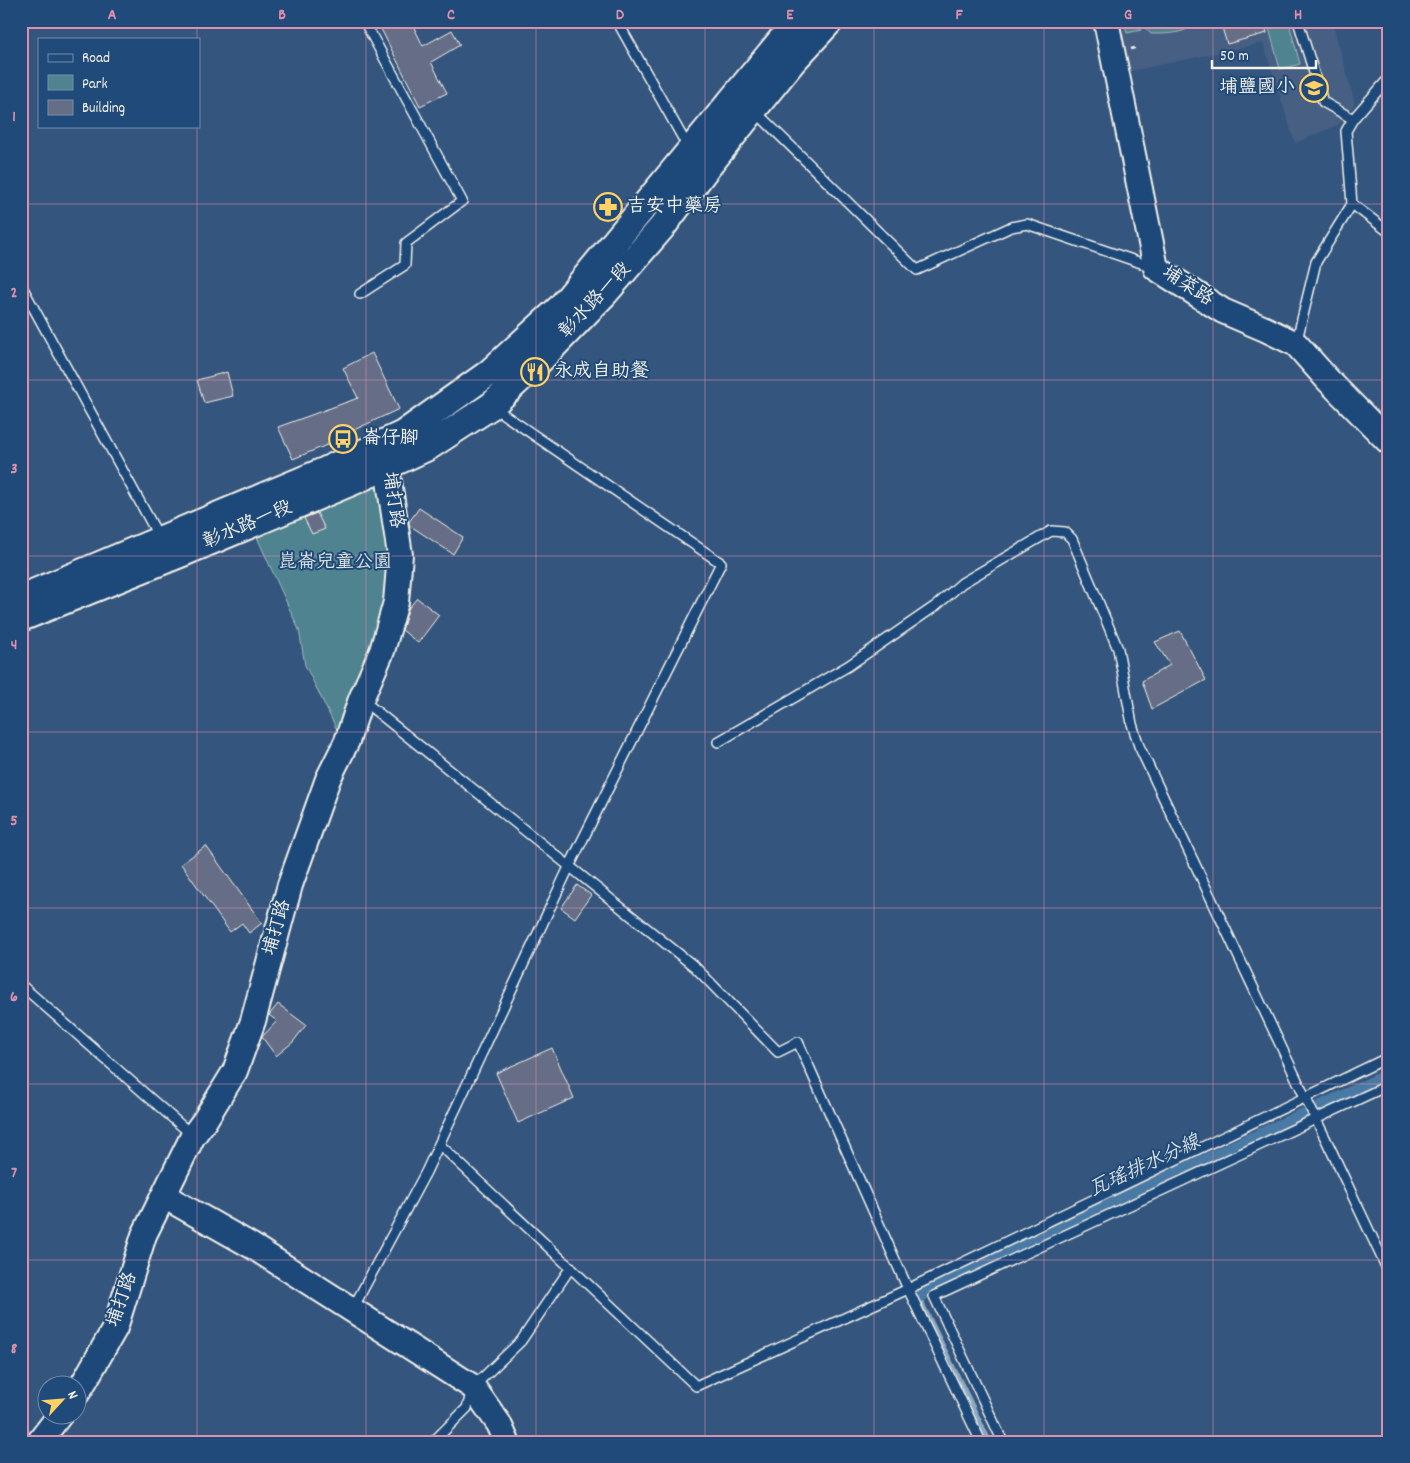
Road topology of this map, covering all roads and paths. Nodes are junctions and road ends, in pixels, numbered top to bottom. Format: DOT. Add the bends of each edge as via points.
graph roads {
  1 [pos="364,21"];
  2 [pos="617,21"];
  3 [pos="797,21"];
  4 [pos="830,21"];
  5 [pos="1106,21"];
  6 [pos="1298,21"];
  7 [pos="1389,78"];
  8 [pos="754,109"];
  9 [pos="1353,119"];
  10 [pos="696,162"];
  11 [pos="1352,204"];
  12 [pos="1389,232"];
  13 [pos="1156,268"];
  14 [pos="21,285"];
  15 [pos="360,294"];
  16 [pos="545,338"];
  17 [pos="1296,344"];
  18 [pos="490,406"];
  19 [pos="1389,442"];
  20 [pos="385,454"];
  21 [pos="161,539"];
  22 [pos="21,598"];
  23 [pos="21,618"];
  24 [pos="361,699"];
  25 [pos="718,742"];
  26 [pos="570,865"];
  27 [pos="21,985"];
  28 [pos="1389,1057"];
  29 [pos="1389,1085"];
  30 [pos="1305,1097"];
  31 [pos="1316,1118"];
  32 [pos="193,1136"];
  33 [pos="439,1144"];
  34 [pos="164,1196"];
  35 [pos="571,1268"];
  36 [pos="1389,1273"];
  37 [pos="927,1280"];
  38 [pos="908,1289"];
  39 [pos="934,1296"];
  40 [pos="352,1310"];
  41 [pos="88,1376"];
  42 [pos="473,1387"];
  43 [pos="51,1426"];
  44 [pos="38,1442"];
  45 [pos="434,1442"];
  46 [pos="507,1442"];
  47 [pos="981,1442"];
  48 [pos="1003,1442"];
  1 -- 15 [label="lane" via="462,201 406,242 405,265"];
  2 -- 10 [label="lane"];
  3 -- 10 [label="main road, 彰水路一段"];
  4 -- 8 [label="main road, 彰水路一段"];
  5 -- 13 [label="street, 埔菜路"];
  6 -- 9 [label="lane" via="1323,102"];
  7 -- 9 [label="lane"];
  8 -- 10 [label="main road, 彰水路一段"];
  8 -- 13 [label="lane" via="917,270 1011,227 1027,224"];
  9 -- 11 [label="lane" via="1346,131"];
  10 -- 16 [label="main road, 彰水路一段" via="663,226 605,293"];
  11 -- 12 [label="lane"];
  11 -- 17 [label="lane" via="1316,262"];
  13 -- 17 [label="street, 埔菜路" via="1222,311"];
  14 -- 21 [label="lane"];
  16 -- 18 [label="main road, 彰水路一段"];
  16 -- 20 [label="main road, 彰水路一段" via="403,434"];
  17 -- 19 [label="street, 埔菜路"];
  18 -- 20 [label="main road, 彰水路一段" via="428,446"];
  18 -- 26 [label="lane" via="721,563"];
  20 -- 21 [label="main road, 彰水路一段" via="324,471"];
  20 -- 23 [label="main road, 彰水路一段" via="246,528"];
  20 -- 24 [label="street, 埔打路" via="400,555 396,602 382,652"];
  21 -- 22 [label="main road, 彰水路一段"];
  24 -- 26 [label="lane"];
  24 -- 32 [label="street, 埔打路" via="290,885 253,1021 235,1071"];
  25 -- 30 [label="lane" via="848,666 938,605 962,583 1051,531 1065,532 1072,539 1118,649 1139,746"];
  26 -- 33 [label="lane"];
  26 -- 38 [label="lane" via="695,967 778,1052 798,1042"];
  27 -- 32 [label="lane"];
  28 -- 30 [label="lane"];
  29 -- 31 [label="lane"];
  30 -- 31 [label="lane"];
  30 -- 37 [label="lane"];
  31 -- 36 [label="lane"];
  31 -- 39 [label="lane"];
  32 -- 34 [label="street, 埔打路"];
  33 -- 35 [label="lane"];
  33 -- 40 [label="lane"];
  34 -- 40 [label="street" via="252,1246"];
  34 -- 41 [label="street, 埔打路" via="144,1235 115,1328"];
  35 -- 38 [label="lane" via="696,1386"];
  35 -- 42 [label="lane" via="521,1341"];
  37 -- 38 [label="lane"];
  37 -- 39 [label="lane"];
  38 -- 47 [label="lane"];
  39 -- 48 [label="lane"];
  40 -- 42 [label="street"];
  42 -- 45 [label="lane" via="468,1408"];
  42 -- 46 [label="street" via="499,1424"];
  43 -- 44 [label="street"];
}
